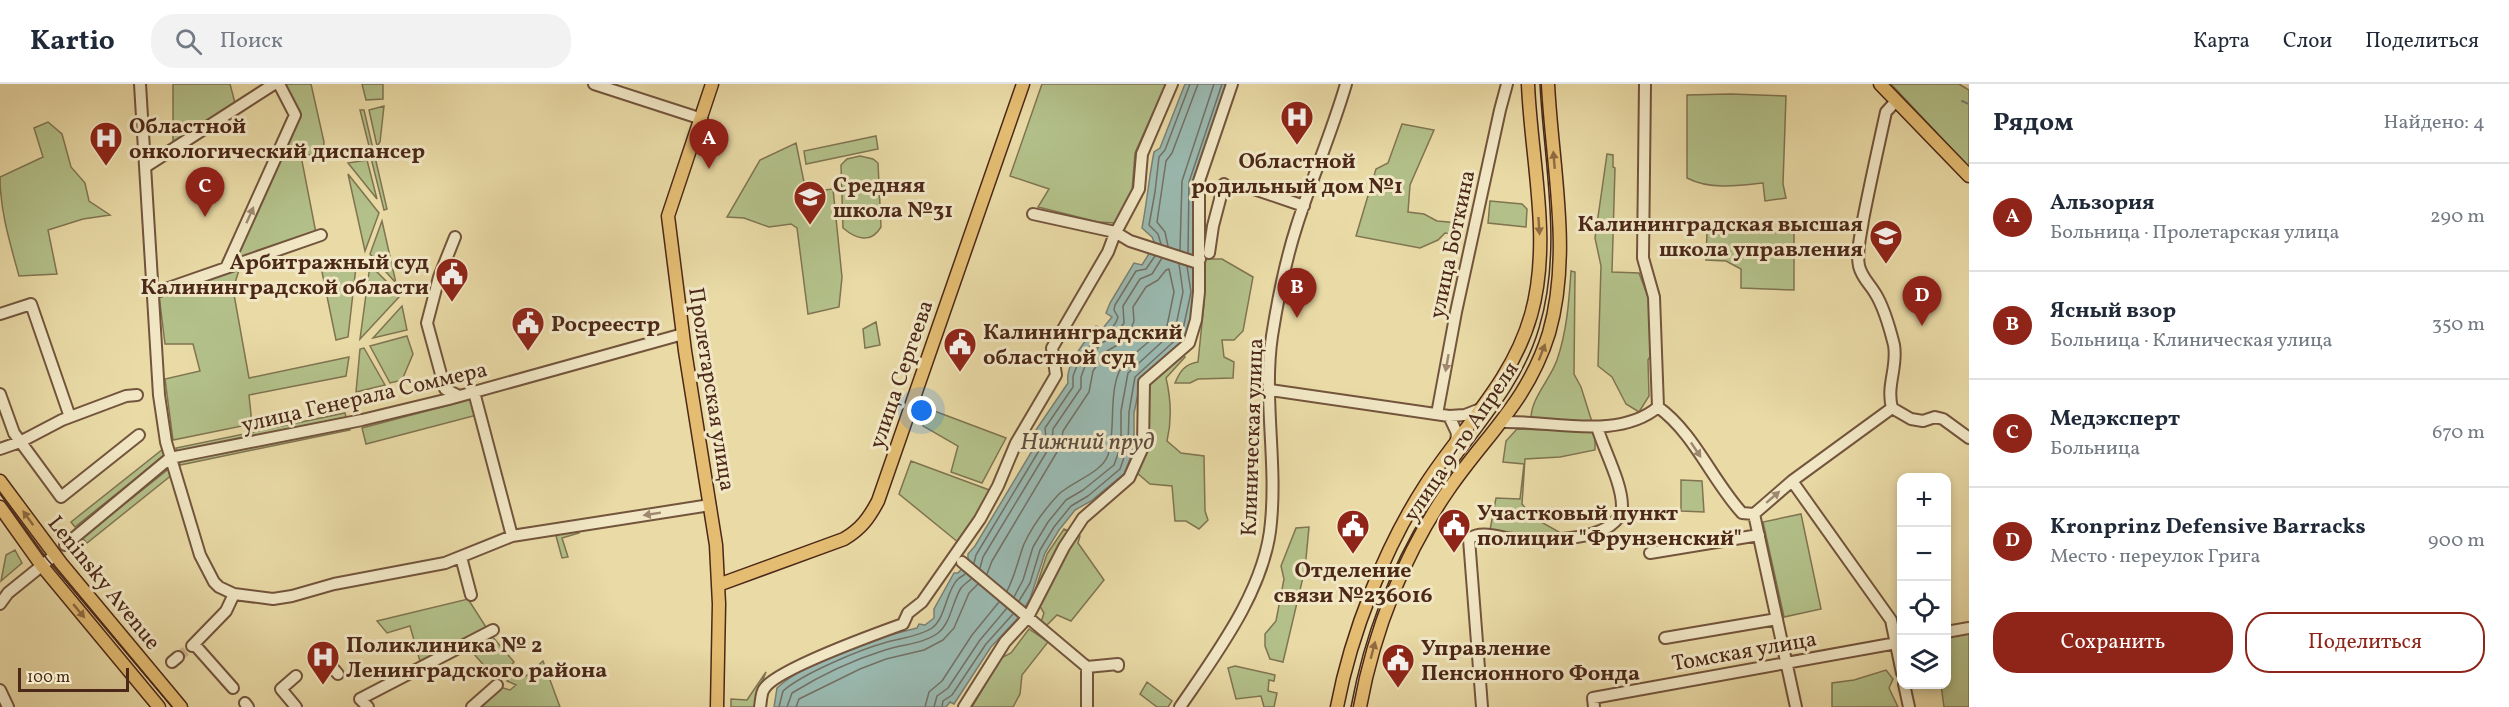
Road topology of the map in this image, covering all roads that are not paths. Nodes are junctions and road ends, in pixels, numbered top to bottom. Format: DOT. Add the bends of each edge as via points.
graph roads {
  1 [pos="140,84"];
  2 [pos="277,84"];
  3 [pos="594,84"];
  4 [pos="712,84"];
  5 [pos="1023,84"];
  6 [pos="1172,84"];
  7 [pos="1232,84"];
  8 [pos="1346,84"];
  9 [pos="1507,84"];
  10 [pos="1548,84"];
  11 [pos="1645,84"];
  12 [pos="1880,84"];
  13 [pos="1528,85"];
  14 [pos="1896,101"];
  15 [pos="702,118"];
  16 [pos="145,167"];
  17 [pos="1969,176"];
  18 [pos="1224,184"];
  19 [pos="1254,189"];
  20 [pos="1304,206"];
  21 [pos="1033,214"];
  22 [pos="1115,232"];
  23 [pos="321,235"];
  24 [pos="455,237"];
  25 [pos="1204,257"];
  26 [pos="226,268"];
  27 [pos="154,293"];
  28 [pos="0,314"];
  29 [pos="683,334"];
  30 [pos="1270,390"];
  31 [pos="474,392"];
  32 [pos="0,394"];
  33 [pos="137,395"];
  34 [pos="459,396"];
  35 [pos="1516,404"];
  36 [pos="1484,407"];
  37 [pos="1658,407"];
  38 [pos="1892,408"];
  39 [pos="1437,414"];
  40 [pos="1449,416"];
  41 [pos="70,417"];
  42 [pos="1502,422"];
  43 [pos="1528,424"];
  44 [pos="1597,427"];
  45 [pos="139,435"];
  46 [pos="1969,438"];
  47 [pos="20,442"];
  48 [pos="1456,443"];
  49 [pos="0,449"];
  50 [pos="170,458"];
  51 [pos="0,481"];
  52 [pos="1792,481"];
  53 [pos="710,505"];
  54 [pos="0,507"];
  55 [pos="1754,514"];
  56 [pos="512,536"];
  57 [pos="1759,536"];
  58 [pos="69,541"];
  59 [pos="1650,553"];
  60 [pos="55,555"];
  61 [pos="461,557"];
  62 [pos="962,562"];
  63 [pos="42,566"];
  64 [pos="718,585"];
  65 [pos="234,594"];
  66 [pos="471,595"];
  67 [pos="0,604"];
  68 [pos="1025,615"];
  69 [pos="1777,619"];
  70 [pos="1969,628"];
  71 [pos="493,630"];
  72 [pos="1951,631"];
  73 [pos="1665,638"];
  74 [pos="1897,639"];
  75 [pos="1897,642"];
  76 [pos="321,654"];
  77 [pos="1787,662"];
  78 [pos="1118,666"];
  79 [pos="1087,667"];
  80 [pos="338,674"];
  81 [pos="296,676"];
  82 [pos="497,685"];
  83 [pos="233,688"];
  84 [pos="1905,689"];
  85 [pos="0,692"];
  86 [pos="1593,702"];
  87 [pos="8,707"];
  88 [pos="159,707"];
  89 [pos="181,707"];
  90 [pos="296,707"];
  91 [pos="368,707"];
  92 [pos="472,707"];
  93 [pos="717,707"];
  94 [pos="760,707"];
  95 [pos="964,707"];
  96 [pos="1087,707"];
  97 [pos="1180,707"];
  98 [pos="1337,707"];
  99 [pos="1360,707"];
  100 [pos="1482,707"];
  101 [pos="1796,707"];
  102 [pos="1909,707"];
  1 -- 16 [label="street"];
  2 -- 16 [label="street"];
  26 -- 2 [label="street, one-way" via="294,115"];
  3 -- 15 [label="street"];
  4 -- 15 [label="main road, Пролетарская улица"];
  5 -- 64 [label="main road, улица Сергеева" via="878,501 867,520 844,539"];
  6 -- 22 [label="street" via="1142,154 1139,189"];
  7 -- 25 [label="street" via="1199,181"];
  8 -- 20 [label="street, Клиническая улица"];
  9 -- 39 [label="street, улица Боткина, one-way"];
  35 -- 10 [label="main road, улица 9-го Апреля, one-way" via="1548,334 1558,283 1559,225"];
  11 -- 37 [label="street" via="1643,258 1654,297"];
  12 -- 14 [label="main road"];
  13 -- 36 [label="main road, улица 9-го Апреля, one-way" via="1539,235 1537,285 1520,349"];
  14 -- 17 [label="main road"];
  14 -- 38 [label="street" via="1886,112 1859,254 1864,280 1881,304 1894,344 1889,386"];
  15 -- 29 [label="main road, Пролетарская улица" via="668,216"];
  16 -- 27 [label="street"];
  18 -- 25 [label="street"];
  19 -- 20 [label="street"];
  20 -- 30 [label="street, Клиническая улица" via="1282,277 1270,352"];
  21 -- 22 [label="street"];
  22 -- 25 [label="street" via="1130,241"];
  22 -- 94 [label="street" via="1108,252 1052,348 1056,375 1016,442 980,519 922,602 908,613 903,624 847,644 771,682 763,689"];
  23 -- 26 [label="street"];
  24 -- 34 [label="street" via="439,276 427,323 445,389"];
  25 -- 68 [label="street" via="1197,320 1189,344 1144,382 1143,447 1129,478 1083,518"];
  26 -- 27 [label="street"];
  27 -- 50 [label="street" via="159,395"];
  28 -- 41 [label="street" via="31,304"];
  29 -- 31 [label="street, улица Генерала Соммера"];
  29 -- 53 [label="main road, Пролетарская улица"];
  30 -- 39 [label="street"];
  30 -- 97 [label="street, Клиническая улица" via="1273,494 1266,550 1254,585 1218,651"];
  31 -- 34 [label="street, улица Генерала Соммера"];
  31 -- 56 [label="street"];
  32 -- 47 [label="street"];
  33 -- 41 [label="street"];
  34 -- 50 [label="street, улица Генерала Соммера" via="362,420"];
  35 -- 42 [label="main road, улица 9-го Апреля"];
  35 -- 43 [label="street" via="1520,417"];
  36 -- 40 [label="street" via="1465,415"];
  36 -- 48 [label="main road, улица 9-го Апреля"];
  37 -- 44 [label="street" via="1650,414"];
  37 -- 55 [label="street, one-way" via="1674,419 1729,499 1742,513"];
  38 -- 46 [label="street" via="1911,419 1943,419"];
  38 -- 52 [label="street"];
  39 -- 40 [label="street"];
  40 -- 48 [label="street" via="1455,426"];
  41 -- 47 [label="street"];
  42 -- 43 [label="street"];
  99 -- 42 [label="main road, улица 9-го Апреля, one-way" via="1377,638 1417,541 1459,476"];
  43 -- 44 [label="street"];
  44 -- 100 [label="street" via="1620,493 1622,507 1617,519 1598,534 1515,539 1485,534 1469,539"];
  45 -- 47 [label="street" via="61,497"];
  47 -- 49 [label="street"];
  48 -- 98 [label="main road, улица 9-го Апреля" via="1422,491 1386,560 1359,629"];
  50 -- 58 [label="street, улица Генерала Соммера"];
  50 -- 65 [label="street" via="200,555 214,582"];
  60 -- 51 [label="main road, Leninsky Avenue, one-way"];
  55 -- 52 [label="street, one-way"];
  52 -- 74 [label="street" via="1891,620"];
  53 -- 56 [label="street, one-way"];
  53 -- 64 [label="main road, Пролетарская улица"];
  54 -- 63 [label="main road, Leninsky Avenue"];
  55 -- 57 [label="street"];
  56 -- 61 [label="street"];
  57 -- 59 [label="street"];
  57 -- 69 [label="street"];
  60 -- 63 [label="street"];
  60 -- 89 [label="main road, Leninsky Avenue"];
  61 -- 65 [label="street" via="292,596 273,599"];
  61 -- 66 [label="street"];
  62 -- 68 [label="street"];
  63 -- 67 [label="street"];
  63 -- 88 [label="main road, Leninsky Avenue, one-way"];
  64 -- 93 [label="main road, Пролетарская улица"];
  65 -- 83 [label="street" via="225,611 193,645"];
  68 -- 79 [label="street"];
  68 -- 95 [label="street"];
  69 -- 73 [label="street"];
  69 -- 77 [label="street"];
  70 -- 72 [label="street"];
  71 -- 91 [label="street" via="360,699"];
  75 -- 77 [label="street, Томская улица"];
  76 -- 80 [label="street"];
  77 -- 86 [label="street, Томская улица"];
  77 -- 101 [label="street"];
  78 -- 79 [label="street"];
  79 -- 96 [label="street"];
  81 -- 90 [label="street" via="281,689"];
  82 -- 92 [label="street"];
  84 -- 102 [label="street"];
  85 -- 87 [label="street"];
}
